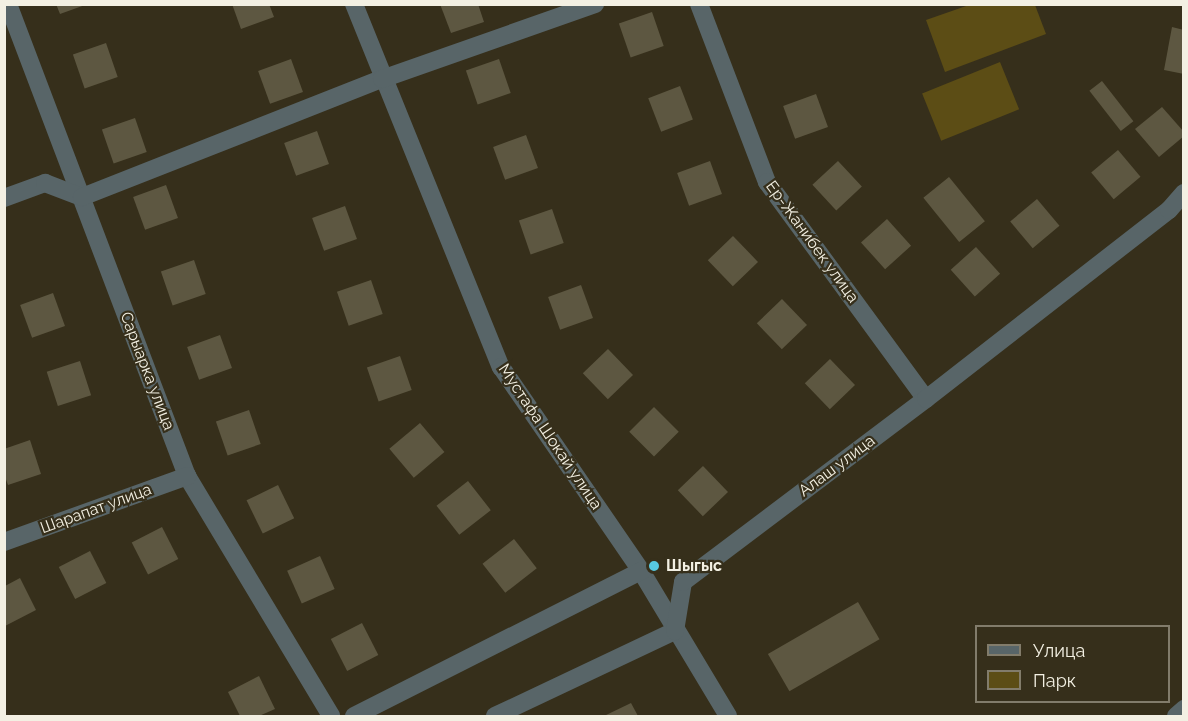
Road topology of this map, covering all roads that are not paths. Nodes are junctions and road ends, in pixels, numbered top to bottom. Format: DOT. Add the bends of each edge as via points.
graph roads {
  1 [pos="8,4"];
  2 [pos="354,4"];
  3 [pos="595,4"];
  4 [pos="699,4"];
  5 [pos="382,79"];
  6 [pos="1184,193"];
  7 [pos="82,197"];
  8 [pos="4,198"];
  9 [pos="1176,211"];
  10 [pos="926,399"];
  11 [pos="187,476"];
  12 [pos="4,542"];
  13 [pos="640,572"];
  14 [pos="675,631"];
  15 [pos="1184,709"];
  16 [pos="332,717"];
  17 [pos="354,717"];
  18 [pos="495,717"];
  19 [pos="728,717"];
  20 [pos="1176,717"];
  1 -- 7 [label="street, Сарыарка улица"];
  2 -- 5 [label="street, Мустафа Шокай улица"];
  3 -- 5 [label="street"];
  4 -- 10 [label="street, Ер-Жанибек улица" via="767,182"];
  5 -- 7 [label="street"];
  5 -- 13 [label="street, Мустафа Шокай улица" via="501,368"];
  6 -- 9 [label="street, Алаш улица"];
  7 -- 8 [label="street" via="45,183"];
  7 -- 11 [label="street, Сарыарка улица"];
  9 -- 10 [label="street, Алаш улица"];
  10 -- 14 [label="street, Алаш улица" via="683,582"];
  11 -- 12 [label="street, Шарапат улица"];
  11 -- 16 [label="street, Сарыарка улица"];
  13 -- 14 [label="street, Мустафа Шокай улица"];
  13 -- 17 [label="street"];
  14 -- 18 [label="street"];
  14 -- 19 [label="street, Мустафа Шокай улица"];
  15 -- 20 [label="street"];
}
